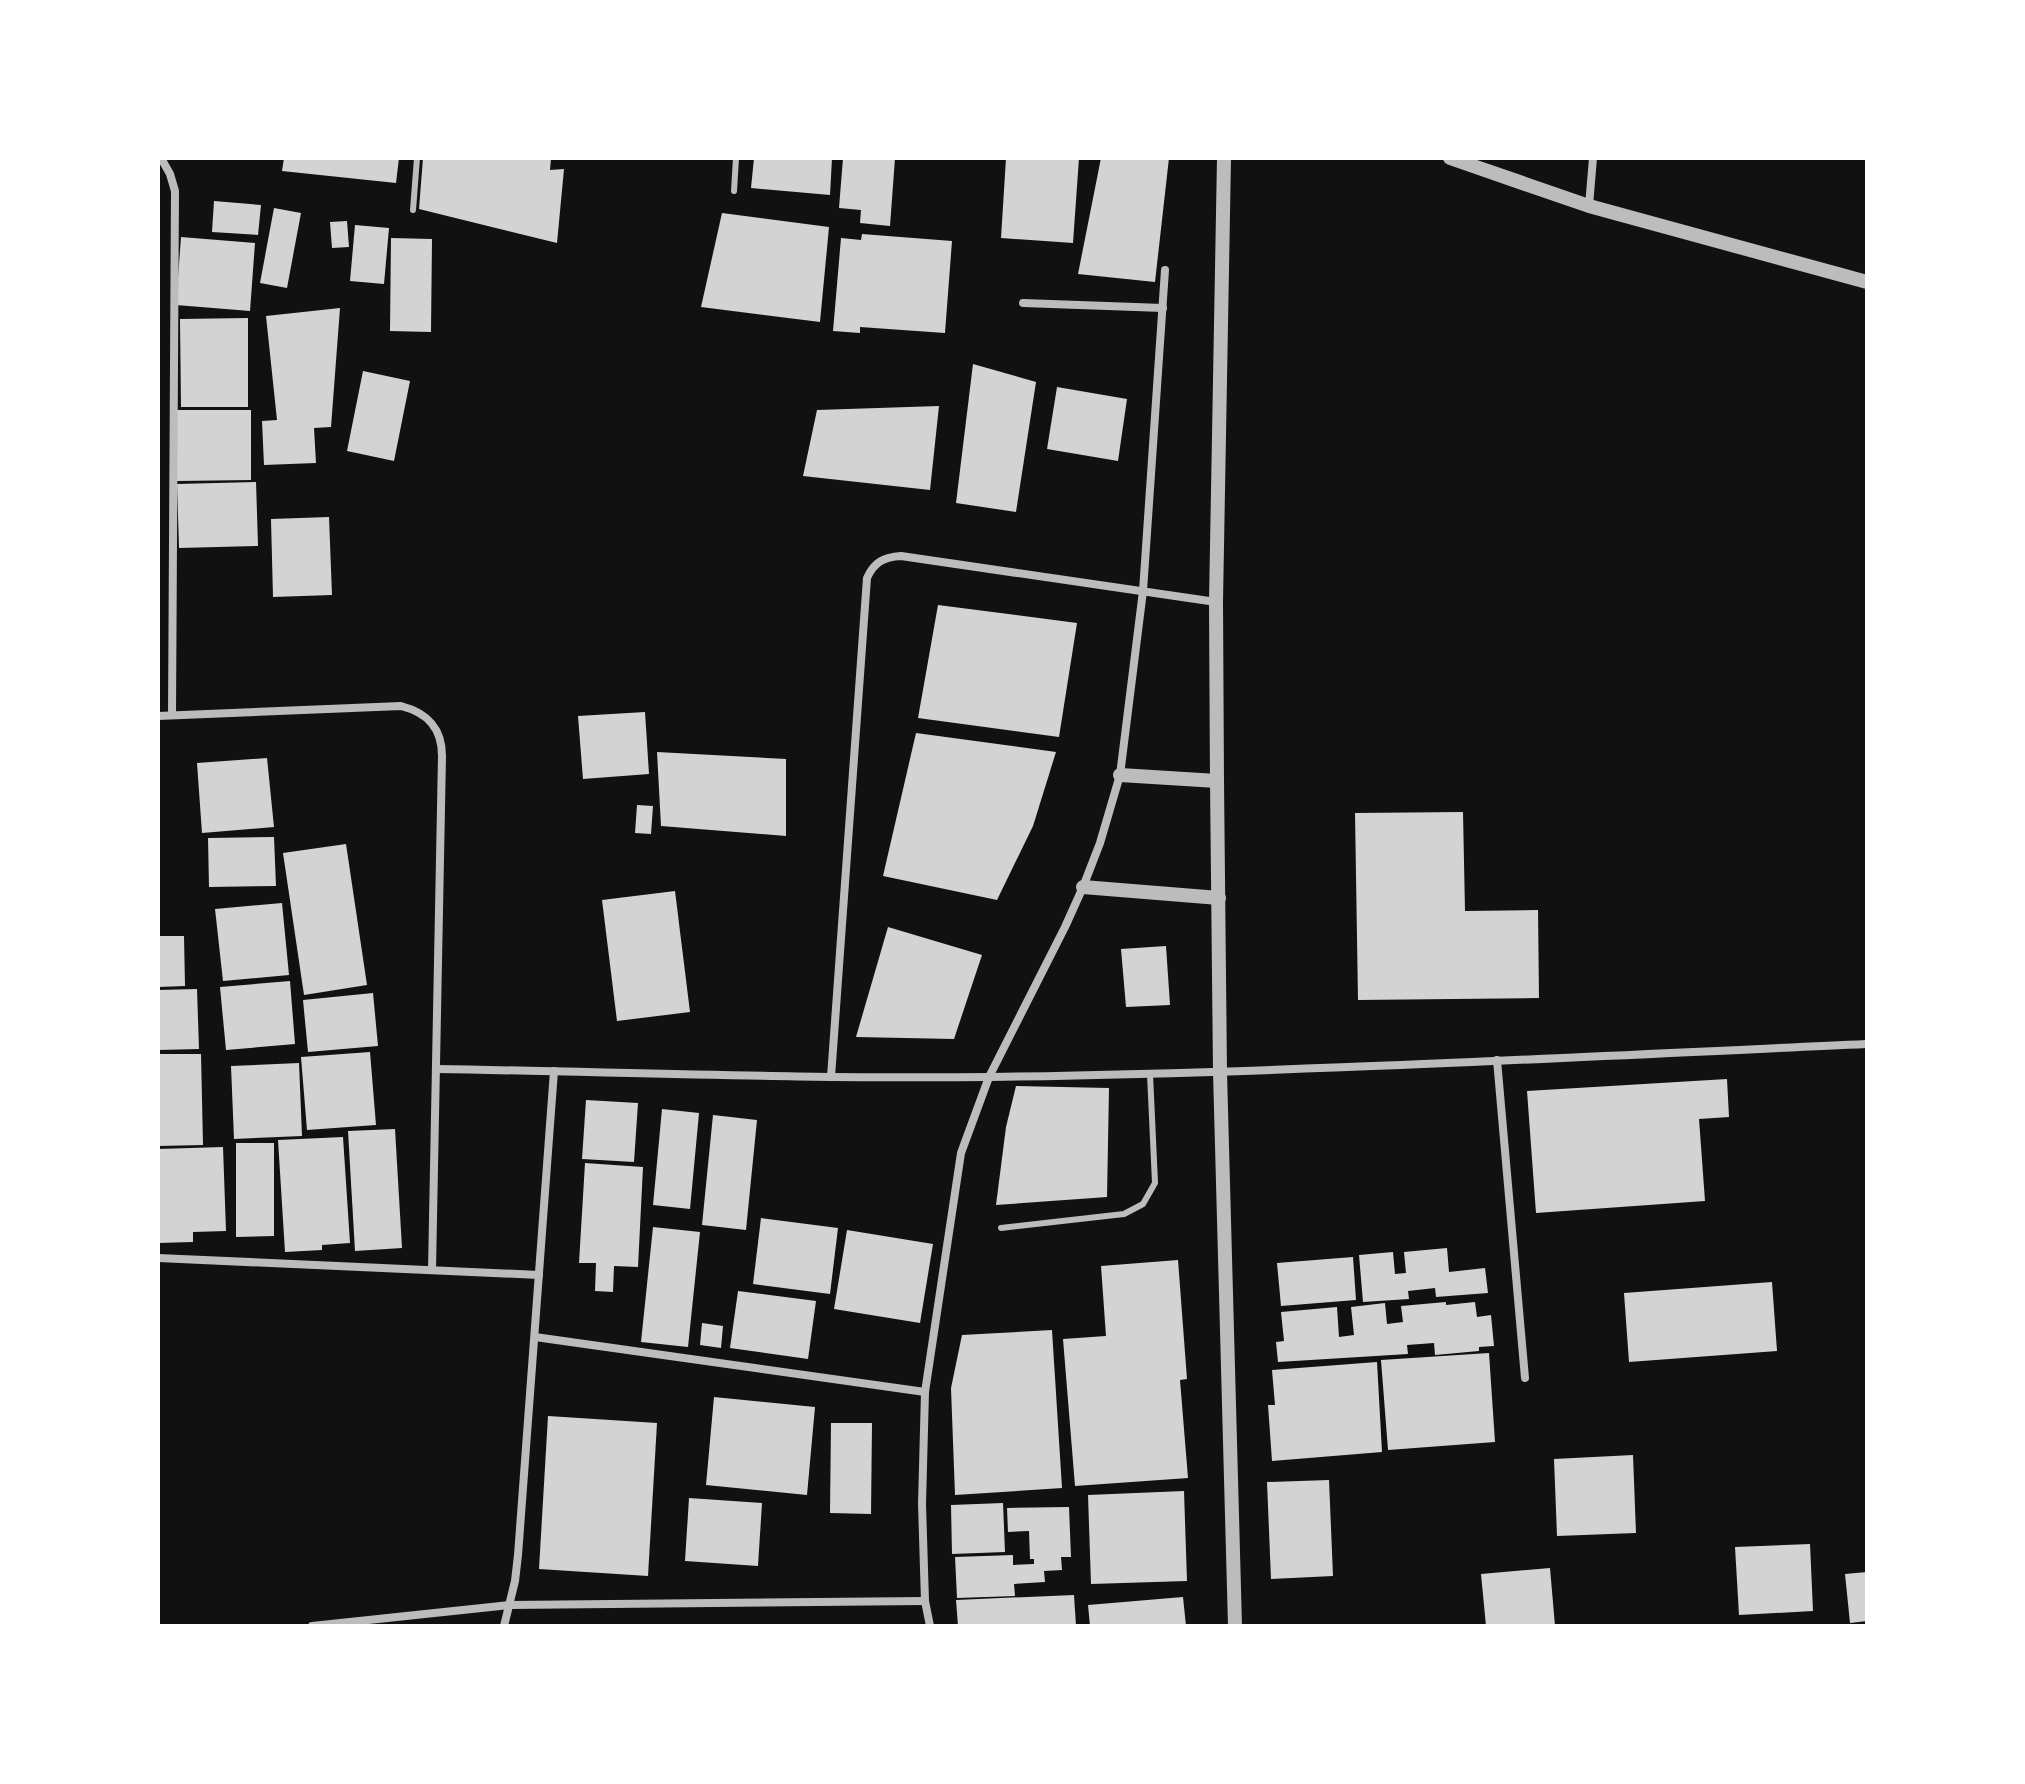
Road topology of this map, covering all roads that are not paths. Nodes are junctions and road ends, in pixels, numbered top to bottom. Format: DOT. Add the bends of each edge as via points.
graph roads {
  1 [pos="161,158"];
  2 [pos="417,158"];
  3 [pos="736,158"];
  4 [pos="1224,158"];
  5 [pos="1450,158"];
  6 [pos="1593,158"];
  7 [pos="734,191"];
  8 [pos="1589,206"];
  9 [pos="413,210"];
  10 [pos="1165,270"];
  11 [pos="1867,282"];
  12 [pos="1023,303"];
  13 [pos="1163,308"];
  14 [pos="1143,591"];
  15 [pos="1216,602"];
  16 [pos="172,715"];
  17 [pos="158,716"];
  18 [pos="1120,775"];
  19 [pos="1217,781"];
  20 [pos="1083,887"];
  21 [pos="1219,898"];
  22 [pos="1867,1044"];
  23 [pos="1497,1060"];
  24 [pos="436,1069"];
  25 [pos="554,1071"];
  26 [pos="1220,1072"];
  27 [pos="1150,1074"];
  28 [pos="831,1077"];
  29 [pos="989,1077"];
  30 [pos="1001,1228"];
  31 [pos="158,1258"];
  32 [pos="432,1270"];
  33 [pos="539,1275"];
  34 [pos="535,1337"];
  35 [pos="1525,1378"];
  36 [pos="925,1392"];
  37 [pos="925,1601"];
  38 [pos="510,1605"];
  39 [pos="312,1626"];
  40 [pos="504,1626"];
  41 [pos="930,1626"];
  42 [pos="1235,1626"];
  1 -- 16 [label="street" via="175,191"];
  2 -- 9 [label="lane"];
  3 -- 7 [label="lane"];
  4 -- 15 [label="street"];
  5 -- 8 [label="street"];
  6 -- 8 [label="street"];
  8 -- 11 [label="street"];
  10 -- 13 [label="street"];
  12 -- 13 [label="street"];
  13 -- 14 [label="street"];
  14 -- 15 [label="street"];
  14 -- 18 [label="street"];
  14 -- 28 [label="street" via="901,556 888,557 871,570"];
  15 -- 19 [label="street"];
  16 -- 17 [label="street"];
  16 -- 24 [label="street" via="401,706 431,721 442,743"];
  18 -- 19 [label="street"];
  18 -- 20 [label="street"];
  19 -- 21 [label="street"];
  20 -- 21 [label="street"];
  20 -- 29 [label="street"];
  21 -- 26 [label="street"];
  22 -- 23 [label="street"];
  23 -- 26 [label="street"];
  23 -- 35 [label="street"];
  24 -- 25 [label="street"];
  24 -- 32 [label="street"];
  25 -- 28 [label="street"];
  25 -- 33 [label="street"];
  26 -- 27 [label="street"];
  26 -- 42 [label="street"];
  27 -- 29 [label="street"];
  27 -- 30 [label="lane" via="1155,1183 1143,1204 1124,1214"];
  28 -- 29 [label="street"];
  29 -- 36 [label="street" via="961,1153"];
  31 -- 32 [label="street"];
  32 -- 33 [label="street"];
  33 -- 34 [label="street"];
  34 -- 36 [label="street"];
  34 -- 38 [label="street"];
  36 -- 37 [label="street"];
  37 -- 38 [label="street"];
  37 -- 41 [label="street"];
  38 -- 39 [label="street"];
  38 -- 40 [label="street"];
}
